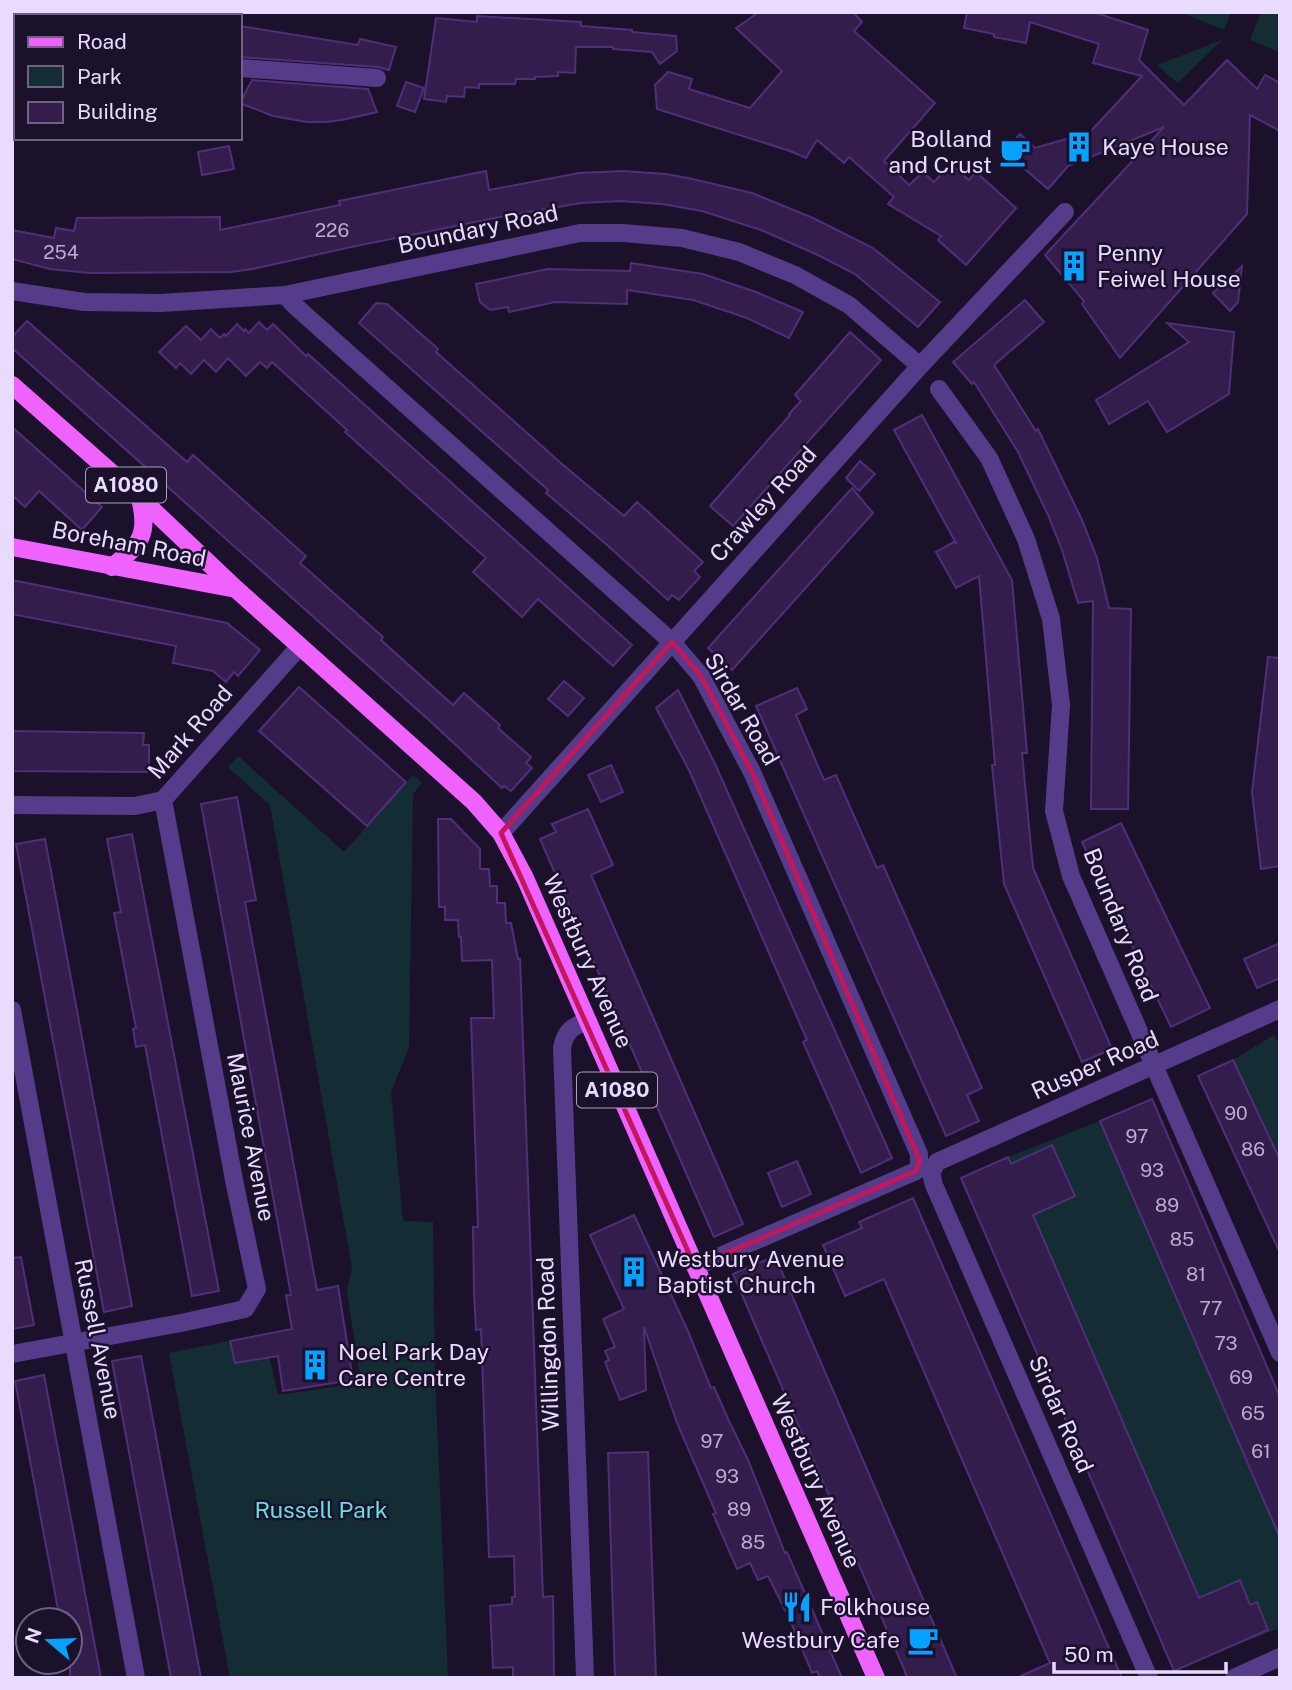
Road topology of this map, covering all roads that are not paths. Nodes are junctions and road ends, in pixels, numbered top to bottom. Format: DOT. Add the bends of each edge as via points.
graph roads {
  1 [pos="242,68"];
  2 [pos="377,78"];
  3 [pos="1065,212"];
  4 [pos="12,290"];
  5 [pos="285,295"];
  6 [pos="920,366"];
  7 [pos="12,385"];
  8 [pos="939,389"];
  9 [pos="140,498"];
  10 [pos="12,547"];
  11 [pos="112,566"];
  12 [pos="236,589"];
  13 [pos="672,642"];
  14 [pos="300,646"];
  15 [pos="163,800"];
  16 [pos="12,805"];
  17 [pos="501,833"];
  18 [pos="12,1010"];
  19 [pos="1280,1010"];
  20 [pos="587,1021"];
  21 [pos="1154,1066"];
  22 [pos="926,1167"];
  23 [pos="695,1267"];
  24 [pos="74,1343"];
  25 [pos="1280,1353"];
  26 [pos="12,1354"];
  27 [pos="1280,1657"];
  28 [pos="136,1678"];
  29 [pos="585,1678"];
  30 [pos="876,1678"];
  31 [pos="1149,1678"];
  32 [pos="1234,1678"];
  1 -- 2 [label="street"];
  3 -- 6 [label="street, Crawley Road"];
  4 -- 5 [label="street, Boundary Road" via="84,302 161,303"];
  5 -- 6 [label="street, Boundary Road" via="580,233 682,238 739,252 795,275 849,305"];
  5 -- 13 [label="street, Sirdar Road"];
  6 -- 13 [label="street, Crawley Road"];
  7 -- 9 [label="main road, Westbury Avenue / A1080"];
  8 -- 21 [label="street, Boundary Road" via="989,458 1030,550 1051,619 1061,705 1054,811 1071,876"];
  9 -- 11 [label="main road, A1080" via="145,523 141,537 132,551"];
  9 -- 12 [label="main road, Westbury Avenue / A1080"];
  10 -- 11 [label="main road, Boreham Road"];
  11 -- 12 [label="main road, Boreham Road"];
  12 -- 14 [label="main road, Westbury Avenue / A1080"];
  13 -- 17 [label="street, Crawley Road"];
  13 -- 22 [label="street, Sirdar Road" via="701,676 752,772"];
  14 -- 15 [label="street, Mark Road"];
  14 -- 17 [label="main road, Westbury Avenue / A1080" via="474,802"];
  15 -- 16 [label="street, Mark Road" via="135,806"];
  15 -- 24 [label="street, Maurice Avenue" via="257,1289 245,1310"];
  17 -- 20 [label="main road, Westbury Avenue / A1080"];
  18 -- 24 [label="street, Russell Avenue"];
  19 -- 21 [label="street, Rusper Road"];
  20 -- 23 [label="main road, Westbury Avenue / A1080"];
  20 -- 29 [label="street, Willingdon Road" via="570,1029 562,1048"];
  21 -- 22 [label="street, Rusper Road"];
  21 -- 25 [label="street, Boundary Road"];
  22 -- 23 [label="street, Rusper Road"];
  22 -- 31 [label="street, Sirdar Road"];
  23 -- 30 [label="main road, Westbury Avenue / A1080"];
  24 -- 26 [label="street, Maurice Avenue"];
  24 -- 28 [label="street, Russell Avenue"];
  27 -- 32 [label="street"];
}
